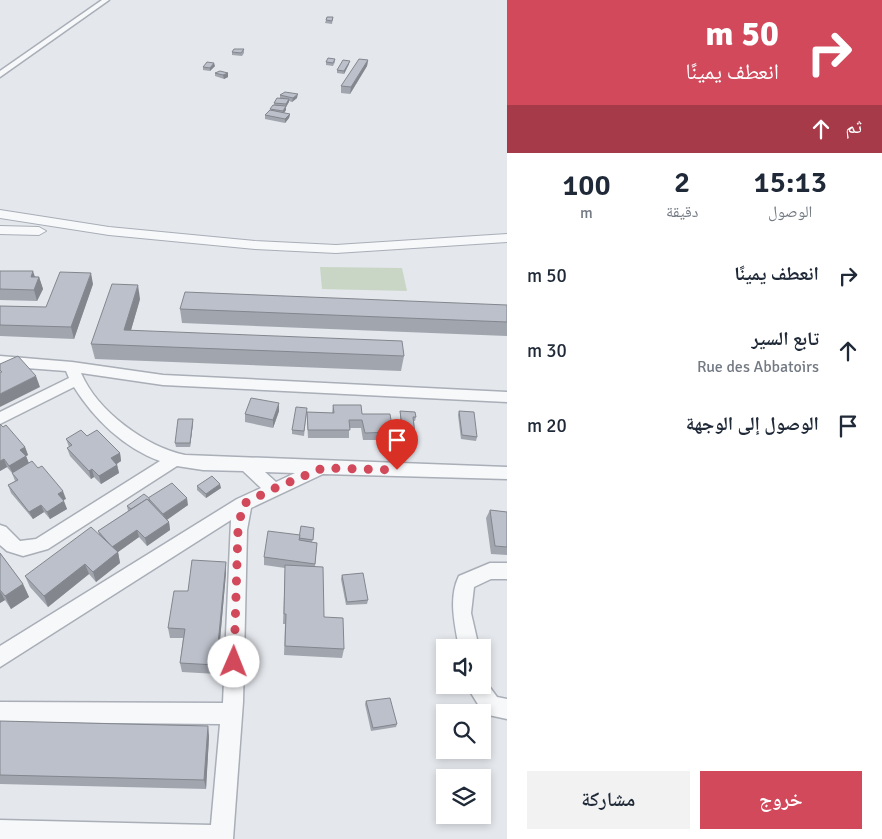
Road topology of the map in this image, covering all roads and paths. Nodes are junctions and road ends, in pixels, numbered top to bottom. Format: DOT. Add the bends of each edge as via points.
graph roads {
  1 [pos="106,0"];
  2 [pos="0,75"];
  3 [pos="0,203"];
  4 [pos="0,214"];
  5 [pos="0,230"];
  6 [pos="507,230"];
  7 [pos="109,231"];
  8 [pos="507,238"];
  9 [pos="0,361"];
  10 [pos="74,374"];
  11 [pos="507,397"];
  12 [pos="0,420"];
  13 [pos="174,460"];
  14 [pos="248,466"];
  15 [pos="323,468"];
  16 [pos="507,473"];
  17 [pos="273,489"];
  18 [pos="243,504"];
  19 [pos="0,532"];
  20 [pos="507,571"];
  21 [pos="467,639"];
  22 [pos="0,657"];
  23 [pos="482,694"];
  24 [pos="507,709"];
  25 [pos="0,712"];
  26 [pos="232,714"];
  27 [pos="0,832"];
  28 [pos="221,838"];
  1 -- 2 [label="street"];
  3 -- 6 [label="street" via="106,218 331,239"];
  4 -- 7 [label="street"];
  5 -- 7 [label="street"];
  7 -- 8 [label="street" via="336,249"];
  9 -- 10 [label="street"];
  10 -- 11 [label="street"];
  10 -- 12 [label="street"];
  10 -- 13 [label="street" via="118,431 143,448"];
  13 -- 14 [label="street"];
  13 -- 19 [label="street" via="42,544 16,548"];
  14 -- 15 [label="street"];
  14 -- 17 [label="street"];
  15 -- 16 [label="street"];
  15 -- 17 [label="street"];
  17 -- 18 [label="street"];
  18 -- 22 [label="street"];
  18 -- 26 [label="street" via="238,530"];
  20 -- 21 [label="street" via="490,571 466,582 462,613"];
  23 -- 24 [label="street" via="491,707"];
  25 -- 26 [label="street"];
  26 -- 28 [label="street"];
  27 -- 28 [label="street"];
}
